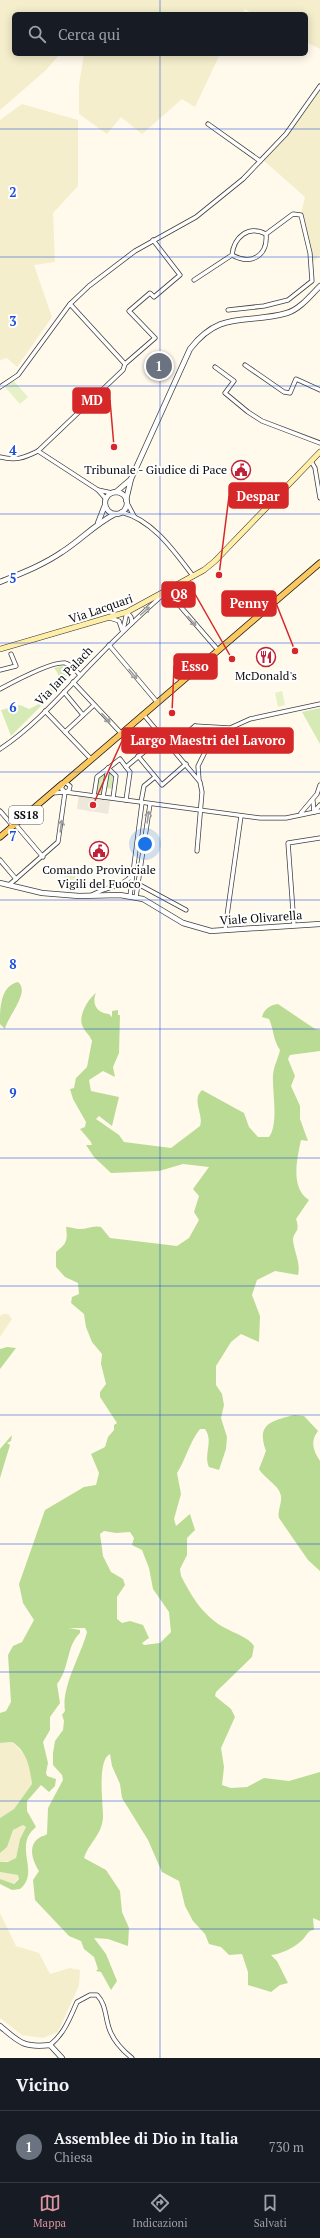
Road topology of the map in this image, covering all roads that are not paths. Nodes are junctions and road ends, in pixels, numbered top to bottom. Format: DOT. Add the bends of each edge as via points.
graph roads {
  1 [pos="320,86"];
  2 [pos="208,124"];
  3 [pos="260,161"];
  4 [pos="266,234"];
  5 [pos="154,240"];
  6 [pos="232,256"];
  7 [pos="194,280"];
  8 [pos="312,281"];
  9 [pos="320,286"];
  10 [pos="316,290"];
  11 [pos="70,304"];
  12 [pos="228,310"];
  13 [pos="125,364"];
  14 [pos="245,365"];
  15 [pos="215,367"];
  16 [pos="0,387"];
  17 [pos="320,390"];
  18 [pos="320,443"];
  19 [pos="38,451"];
  20 [pos="320,452"];
  21 [pos="0,457"];
  22 [pos="311,461"];
  23 [pos="131,479"];
  24 [pos="98,490"];
  25 [pos="113,492"];
  26 [pos="320,498"];
  27 [pos="126,501"];
  28 [pos="105,502"];
  29 [pos="121,512"];
  30 [pos="115,514"];
  31 [pos="134,516"];
  32 [pos="98,523"];
  33 [pos="320,563"];
  34 [pos="193,576"];
  35 [pos="0,582"];
  36 [pos="167,591"];
  37 [pos="127,612"];
  38 [pos="109,618"];
  39 [pos="132,623"];
  40 [pos="122,631"];
  41 [pos="108,645"];
  42 [pos="0,649"];
  43 [pos="218,650"];
  44 [pos="11,654"];
  45 [pos="0,670"];
  46 [pos="80,675"];
  47 [pos="73,682"];
  48 [pos="0,688"];
  49 [pos="64,692"];
  50 [pos="157,702"];
  51 [pos="320,704"];
  52 [pos="94,705"];
  53 [pos="45,711"];
  54 [pos="143,714"];
  55 [pos="83,715"];
  56 [pos="195,726"];
  57 [pos="230,728"];
  58 [pos="65,732"];
  59 [pos="121,733"];
  60 [pos="162,736"];
  61 [pos="170,746"];
  62 [pos="0,749"];
  63 [pos="206,750"];
  64 [pos="138,756"];
  65 [pos="91,759"];
  66 [pos="186,764"];
  67 [pos="126,767"];
  68 [pos="108,768"];
  69 [pos="155,776"];
  70 [pos="199,781"];
  71 [pos="67,784"];
  72 [pos="320,784"];
  73 [pos="66,792"];
  74 [pos="51,793"];
  75 [pos="79,793"];
  76 [pos="317,794"];
  77 [pos="94,796"];
  78 [pos="103,797"];
  79 [pos="113,798"];
  80 [pos="320,799"];
  81 [pos="126,800"];
  82 [pos="313,801"];
  83 [pos="142,802"];
  84 [pos="150,804"];
  85 [pos="320,805"];
  86 [pos="0,811"];
  87 [pos="201,811"];
  88 [pos="320,811"];
  89 [pos="314,812"];
  90 [pos="301,814"];
  91 [pos="241,816"];
  92 [pos="14,825"];
  93 [pos="0,837"];
  94 [pos="320,838"];
  95 [pos="196,851"];
  96 [pos="43,856"];
  97 [pos="0,860"];
  98 [pos="133,874"];
  99 [pos="16,879"];
  100 [pos="0,883"];
  101 [pos="138,884"];
  102 [pos="10,885"];
  103 [pos="92,896"];
  104 [pos="130,896"];
  105 [pos="136,897"];
  106 [pos="186,910"];
  107 [pos="320,924"];
  108 [pos="294,926"];
  109 [pos="225,930"];
  110 [pos="0,2026"];
  111 [pos="50,2045"];
  112 [pos="62,2058"];
  113 [pos="132,2058"];
  1 -- 3 [label="street" via="286,134"];
  2 -- 3 [label="street"];
  3 -- 5 [label="street" via="243,179 196,216"];
  4 -- 6 [label="street" via="254,230 247,231 234,246"];
  4 -- 6 [label="street" via="264,250 254,258 247,260"];
  4 -- 8 [label="street" via="293,214 301,215 310,253"];
  5 -- 11 [label="street" via="89,286"];
  5 -- 13 [label="street" via="180,275 154,297 150,293 129,311 155,338"];
  6 -- 7 [label="street"];
  8 -- 10 [label="street"];
  8 -- 12 [label="street" via="288,300"];
  9 -- 10 [label="street"];
  10 -- 23 [label="street" via="300,306 288,313 227,321 205,332 190,349"];
  11 -- 13 [label="street"];
  11 -- 16 [label="street" via="18,375"];
  13 -- 19 [label="street" via="123,370"];
  14 -- 17 [label="street" via="284,392 290,393 296,379"];
  15 -- 18 [label="street" via="234,381 225,393 248,412 262,421"];
  19 -- 21 [label="street" via="24,458 12,460"];
  19 -- 24 [label="street"];
  20 -- 22 [label="main road, Via Lacquari"];
  22 -- 26 [label="street" via="315,468"];
  22 -- 34 [label="main road, Via Lacquari" via="215,561"];
  23 -- 25 [label="street"];
  23 -- 27 [label="street"];
  24 -- 25 [label="street"];
  24 -- 28 [label="street"];
  25 -- 27 [label="street" via="121,493"];
  25 -- 28 [label="street"];
  27 -- 29 [label="street"];
  27 -- 31 [label="street"];
  28 -- 30 [label="street" via="109,511"];
  28 -- 32 [label="street"];
  29 -- 30 [label="street"];
  29 -- 31 [label="street"];
  30 -- 32 [label="street"];
  31 -- 34 [label="street" via="163,538"];
  32 -- 35 [label="street" via="62,553"];
  33 -- 43 [label="main road, SS18"];
  34 -- 36 [label="main road, Via Lacquari"];
  36 -- 37 [label="main road, Via Lacquari"];
  39 -- 36 [label="street, Via Jan Palach, one-way"];
  36 -- 43 [label="street, one-way"];
  37 -- 38 [label="main road, Via Lacquari"];
  37 -- 39 [label="street"];
  37 -- 40 [label="street"];
  38 -- 40 [label="street" via="119,621"];
  38 -- 42 [label="main road, Via Lacquari"];
  39 -- 40 [label="street, Via Jan Palach"];
  40 -- 41 [label="street, Via Jan Palach"];
  41 -- 46 [label="street, Via Jan Palach"];
  41 -- 50 [label="street, one-way"];
  43 -- 50 [label="main road, SS18"];
  44 -- 45 [label="street" via="16,666"];
  46 -- 47 [label="street, Via Jan Palach"];
  46 -- 48 [label="street" via="69,664 64,663 39,670"];
  47 -- 49 [label="street, Via Jan Palach"];
  47 -- 52 [label="street"];
  49 -- 53 [label="street, Via Jan Palach"];
  49 -- 55 [label="street"];
  50 -- 54 [label="main road, SS18"];
  51 -- 57 [label="street" via="250,719"];
  52 -- 55 [label="street"];
  52 -- 59 [label="street, one-way"];
  53 -- 58 [label="street"];
  53 -- 62 [label="street, Via Jan Palach" via="14,740"];
  54 -- 59 [label="main road, SS18"];
  54 -- 60 [label="street"];
  55 -- 58 [label="street"];
  56 -- 57 [label="street"];
  56 -- 61 [label="street"];
  56 -- 63 [label="street"];
  57 -- 63 [label="street"];
  58 -- 65 [label="street"];
  59 -- 65 [label="main road, SS18"];
  60 -- 61 [label="street"];
  60 -- 64 [label="street"];
  61 -- 66 [label="street"];
  63 -- 70 [label="street" via="198,766"];
  64 -- 67 [label="street"];
  64 -- 69 [label="street"];
  65 -- 71 [label="main road, SS18" via="72,775"];
  66 -- 69 [label="street" via="162,785"];
  66 -- 70 [label="street"];
  67 -- 68 [label="street" via="120,759"];
  67 -- 81 [label="street" via="130,772"];
  68 -- 77 [label="street" via="97,777"];
  68 -- 78 [label="street"];
  68 -- 79 [label="street" via="116,776"];
  69 -- 83 [label="street" via="144,786"];
  70 -- 87 [label="street" via="202,792"];
  71 -- 73 [label="street"];
  71 -- 73 [label="street" via="62,789"];
  71 -- 74 [label="main road, SS18"];
  71 -- 75 [label="street"];
  72 -- 76 [label="street"];
  73 -- 74 [label="street"];
  73 -- 75 [label="street"];
  96 -- 73 [label="street, one-way" via="58,842"];
  74 -- 92 [label="main road, SS18"];
  75 -- 77 [label="street"];
  76 -- 80 [label="street"];
  76 -- 82 [label="street"];
  77 -- 78 [label="street"];
  78 -- 79 [label="street"];
  79 -- 81 [label="street"];
  81 -- 83 [label="street"];
  82 -- 89 [label="street"];
  82 -- 90 [label="street"];
  83 -- 84 [label="street"];
  83 -- 98 [label="street"];
  84 -- 87 [label="street"];
  101 -- 84 [label="street, one-way"];
  85 -- 89 [label="street"];
  86 -- 92 [label="street"];
  87 -- 91 [label="street"];
  87 -- 95 [label="street"];
  88 -- 89 [label="street"];
  89 -- 90 [label="street"];
  90 -- 91 [label="street" via="275,819"];
  91 -- 109 [label="street"];
  92 -- 93 [label="main road, SS18"];
  92 -- 96 [label="street"];
  94 -- 108 [label="street" via="288,843"];
  96 -- 99 [label="street"];
  97 -- 99 [label="street"];
  98 -- 103 [label="street" via="126,882 101,890"];
  98 -- 104 [label="street"];
  99 -- 102 [label="street"];
  100 -- 102 [label="street, Viale Olivarella"];
  101 -- 105 [label="street"];
  101 -- 106 [label="street"];
  102 -- 103 [label="street, Viale Olivarella" via="42,893"];
  103 -- 104 [label="street, Viale Olivarella"];
  104 -- 105 [label="street, Viale Olivarella"];
  105 -- 109 [label="street, Viale Olivarella" via="143,898 183,923 211,931"];
  107 -- 108 [label="street, Viale Olivarella"];
  108 -- 109 [label="street, Viale Olivarella"];
  110 -- 111 [label="street" via="26,2046"];
  111 -- 112 [label="street"];
  111 -- 113 [label="street" via="64,2030 76,2002 97,1995 103,2001 113,2038"];
}
